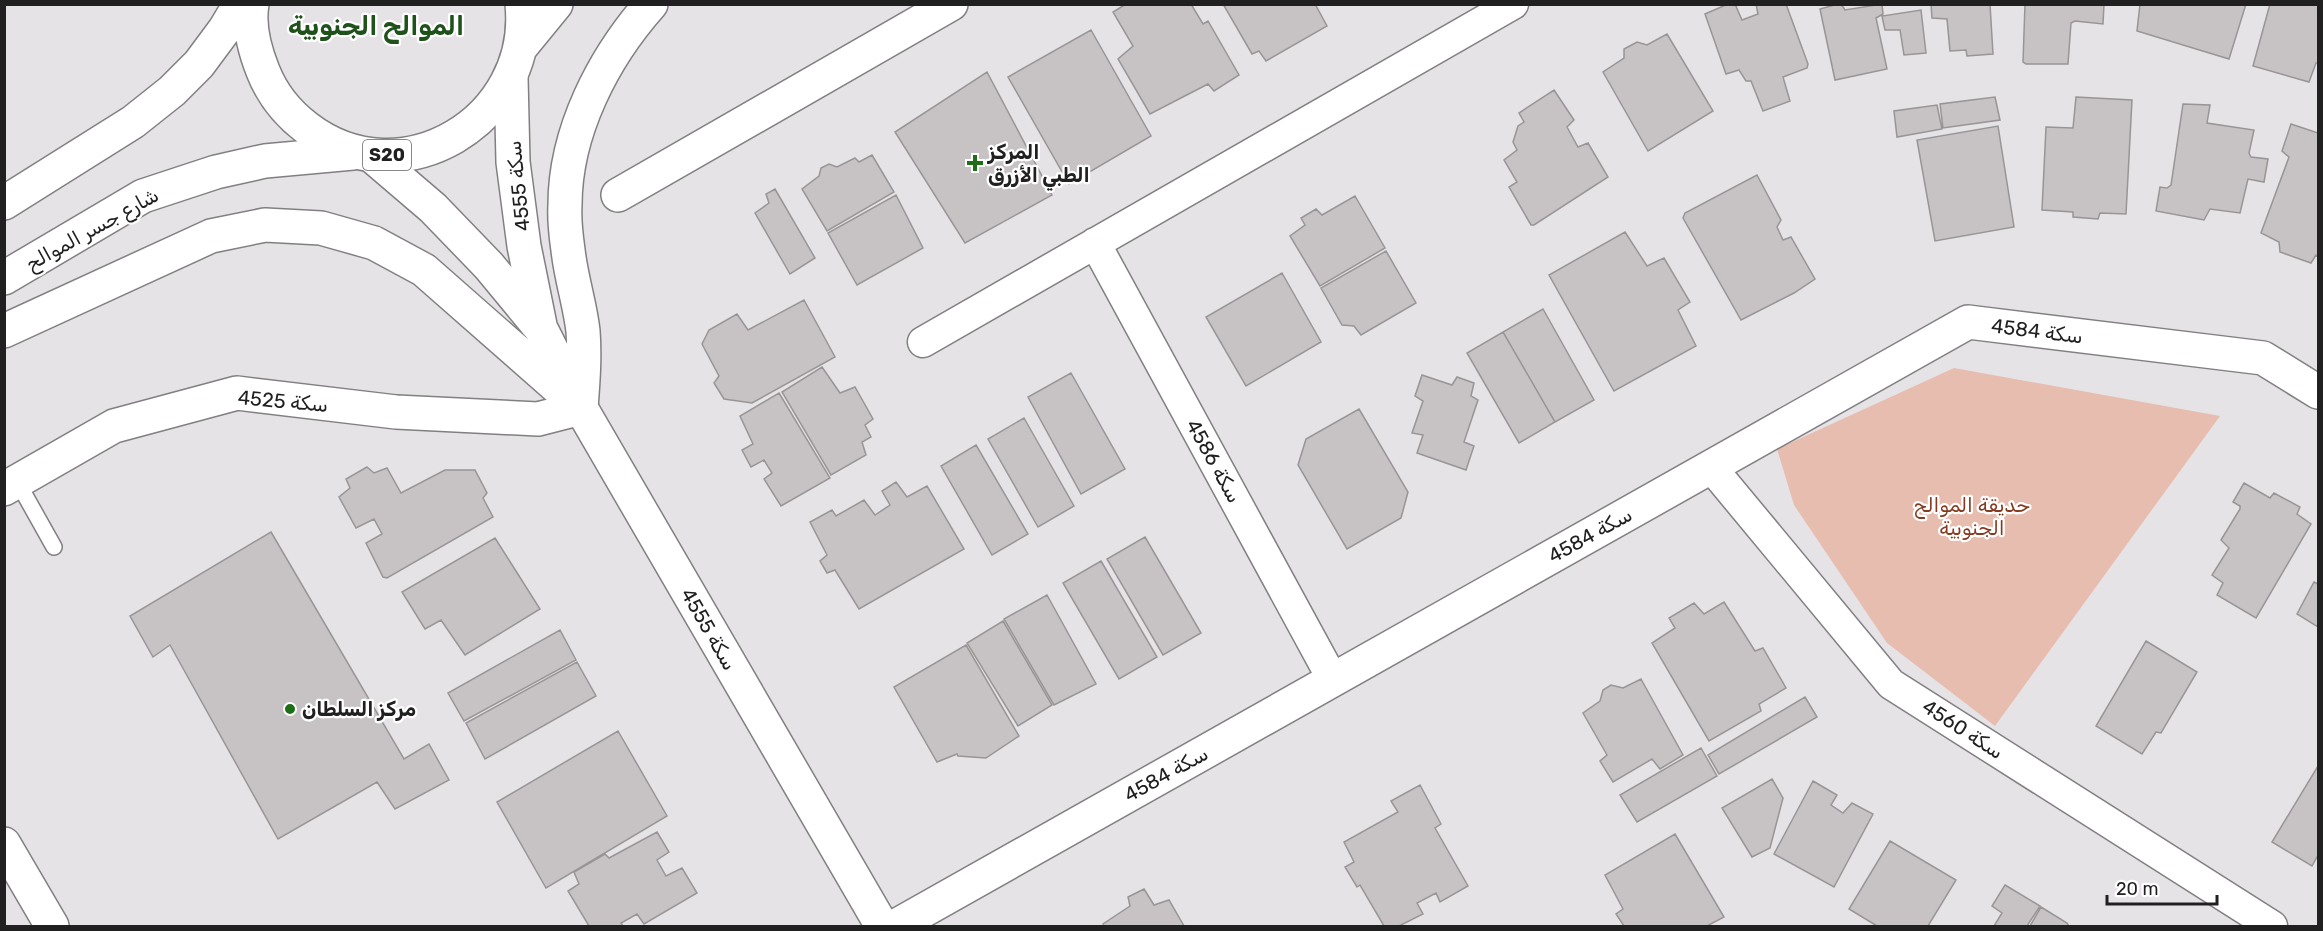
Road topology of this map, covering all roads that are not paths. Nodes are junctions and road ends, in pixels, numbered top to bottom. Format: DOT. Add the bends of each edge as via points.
graph roads {
  1 [pos="240,4"];
  2 [pos="252,4"];
  3 [pos="522,4"];
  4 [pos="556,4"];
  5 [pos="651,4"];
  6 [pos="951,4"];
  7 [pos="1513,4"];
  8 [pos="1475,14"];
  9 [pos="515,63"];
  10 [pos="365,154"];
  11 [pos="618,195"];
  12 [pos="4,203"];
  13 [pos="1095,243"];
  14 [pos="4,278"];
  15 [pos="541,329"];
  16 [pos="4,331"];
  17 [pos="923,342"];
  18 [pos="2319,392"];
  19 [pos="581,408"];
  20 [pos="1711,467"];
  21 [pos="11,485"];
  22 [pos="54,547"];
  23 [pos="1333,680"];
  24 [pos="4,844"];
  25 [pos="52,927"];
  26 [pos="882,927"];
  27 [pos="896,927"];
  28 [pos="2272,927"];
  1 -- 12 [label="street" via="199,63 172,92 133,123"];
  2 -- 10 [label="street, S20" via="254,48 268,84 291,116 322,139"];
  3 -- 9 [label="street, سكة 4555"];
  4 -- 9 [label="street, S20"];
  5 -- 19 [label="street" via="634,23 604,71 583,113 570,158 564,204 582,328 585,368"];
  6 -- 11 [label="street"];
  7 -- 8 [label="street"];
  8 -- 13 [label="street"];
  9 -- 10 [label="street, S20" via="487,113 454,139 414,154"];
  9 -- 15 [label="street, سكة 4555" via="515,172 524,246"];
  10 -- 14 [label="street, شارع جسر الموالح / S20" via="265,161 143,196"];
  10 -- 15 [label="street, سكة 4555" via="433,208 489,266"];
  13 -- 17 [label="street"];
  13 -- 23 [label="street, سكة 4586"];
  15 -- 19 [label="street, سكة 4555"];
  16 -- 19 [label="street" via="211,236 265,225 321,228 374,243 424,270"];
  18 -- 20 [label="street, سكة 4584" via="2263,358 1968,322"];
  19 -- 21 [label="street, سكة 4525" via="538,419 396,412 237,393 114,426"];
  19 -- 26 [label="street, سكة 4555"];
  20 -- 23 [label="street, سكة 4584"];
  20 -- 28 [label="street, سكة 4560" via="1891,684"];
  21 -- 22 [label="lane"];
  23 -- 27 [label="street, سكة 4584"];
  24 -- 25 [label="street"];
}
